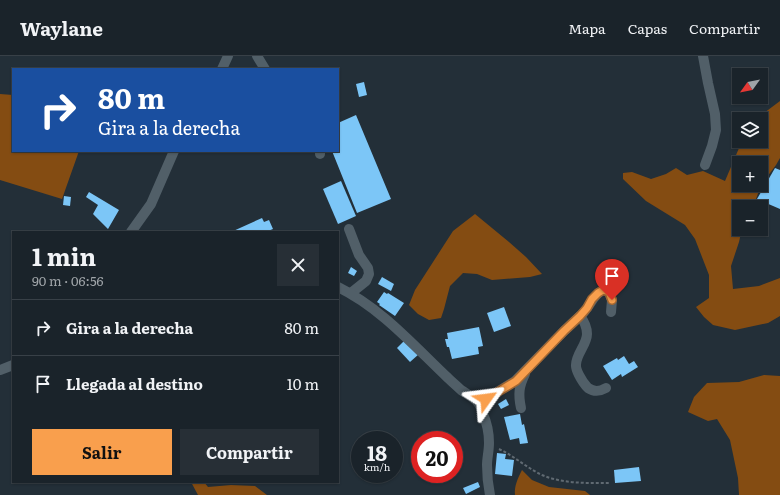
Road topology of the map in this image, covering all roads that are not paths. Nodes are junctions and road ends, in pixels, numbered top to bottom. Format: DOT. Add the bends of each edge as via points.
graph roads {
  1 [pos="228,56"];
  2 [pos="257,56"];
  3 [pos="703,56"];
  4 [pos="222,68"];
  5 [pos="264,68"];
  6 [pos="174,152"];
  7 [pos="705,165"];
  8 [pos="349,229"];
  9 [pos="132,231"];
  10 [pos="339,287"];
  11 [pos="351,293"];
  12 [pos="611,312"];
  13 [pos="580,316"];
  14 [pos="12,365"];
  15 [pos="0,370"];
  16 [pos="527,370"];
  17 [pos="606,388"];
  18 [pos="479,403"];
  19 [pos="521,408"];
  20 [pos="490,495"];
  1 -- 4 [label="street"];
  2 -- 5 [label="street"];
  3 -- 7 [label="street" via="716,130"];
  6 -- 9 [label="street" via="151,204"];
  8 -- 11 [label="street" via="369,274 366,281"];
  10 -- 11 [label="street"];
  11 -- 18 [label="street" via="387,319 449,379"];
  12 -- 13 [label="street" via="612,300 609,292 603,290 592,299"];
  13 -- 16 [label="street"];
  13 -- 17 [label="street" via="587,334 576,367 587,387 594,391"];
  14 -- 15 [label="street"];
  16 -- 18 [label="street" via="516,381"];
  16 -- 19 [label="street" via="520,384"];
  18 -- 20 [label="street" via="488,430 487,469"];
}
